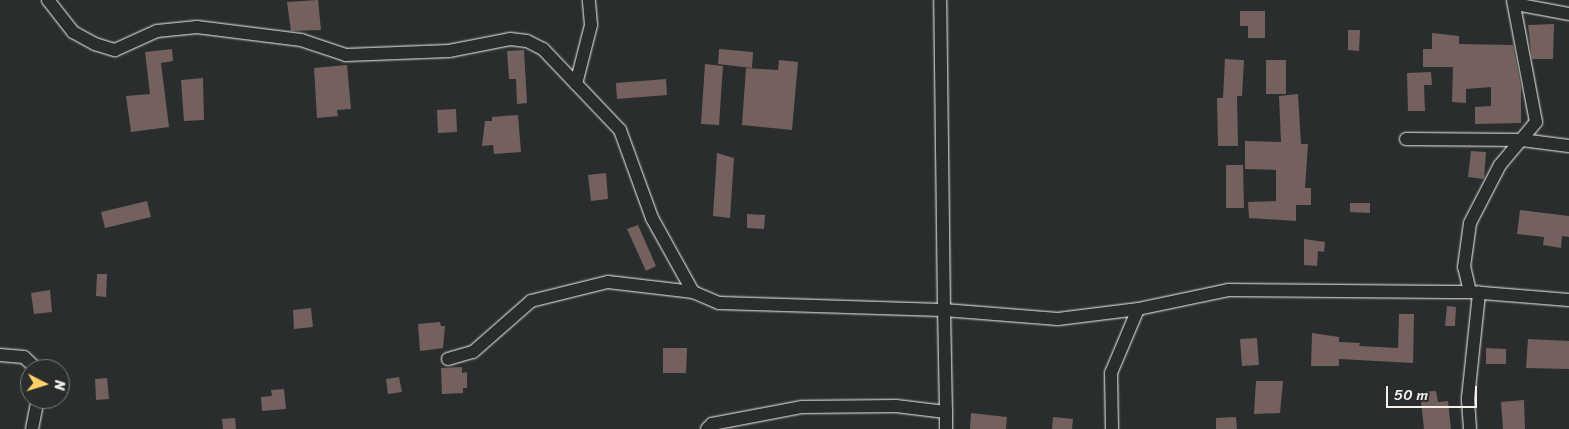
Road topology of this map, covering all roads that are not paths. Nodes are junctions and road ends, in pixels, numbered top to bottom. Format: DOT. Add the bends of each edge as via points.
graph roads {
  1 [pos="48,0"];
  2 [pos="589,0"];
  3 [pos="940,0"];
  4 [pos="1514,2"];
  5 [pos="1569,14"];
  6 [pos="576,84"];
  7 [pos="1406,139"];
  8 [pos="1522,140"];
  9 [pos="1569,146"];
  10 [pos="693,292"];
  11 [pos="1474,292"];
  12 [pos="1569,300"];
  13 [pos="1138,309"];
  14 [pos="944,310"];
  15 [pos="0,355"];
  16 [pos="26,359"];
  17 [pos="448,359"];
  18 [pos="36,409"];
  19 [pos="946,412"];
  20 [pos="32,429"];
  21 [pos="707,429"];
  22 [pos="946,429"];
  23 [pos="1112,429"];
  24 [pos="1470,429"];
  1 -- 6 [label="street" via="73,32 115,50 157,32 197,27 301,40 346,55 449,51 510,39 544,48"];
  2 -- 6 [label="street" via="591,25"];
  3 -- 14 [label="street"];
  4 -- 5 [label="street"];
  4 -- 8 [label="street" via="1531,104 1537,115 1533,129"];
  6 -- 10 [label="street" via="620,130 652,218"];
  7 -- 8 [label="street"];
  8 -- 9 [label="street"];
  8 -- 11 [label="street" via="1500,165 1470,223 1464,266"];
  10 -- 14 [label="street" via="719,303"];
  10 -- 17 [label="street" via="608,282 531,301 473,352"];
  11 -- 12 [label="street"];
  11 -- 13 [label="street" via="1228,290"];
  11 -- 24 [label="street" via="1468,398"];
  13 -- 14 [label="street" via="1058,319"];
  13 -- 23 [label="street" via="1111,373"];
  14 -- 19 [label="street"];
  15 -- 16 [label="street"];
  18 -- 20 [label="street"];
  19 -- 21 [label="street" via="896,406 802,407 712,424"];
  19 -- 22 [label="street"];
}
